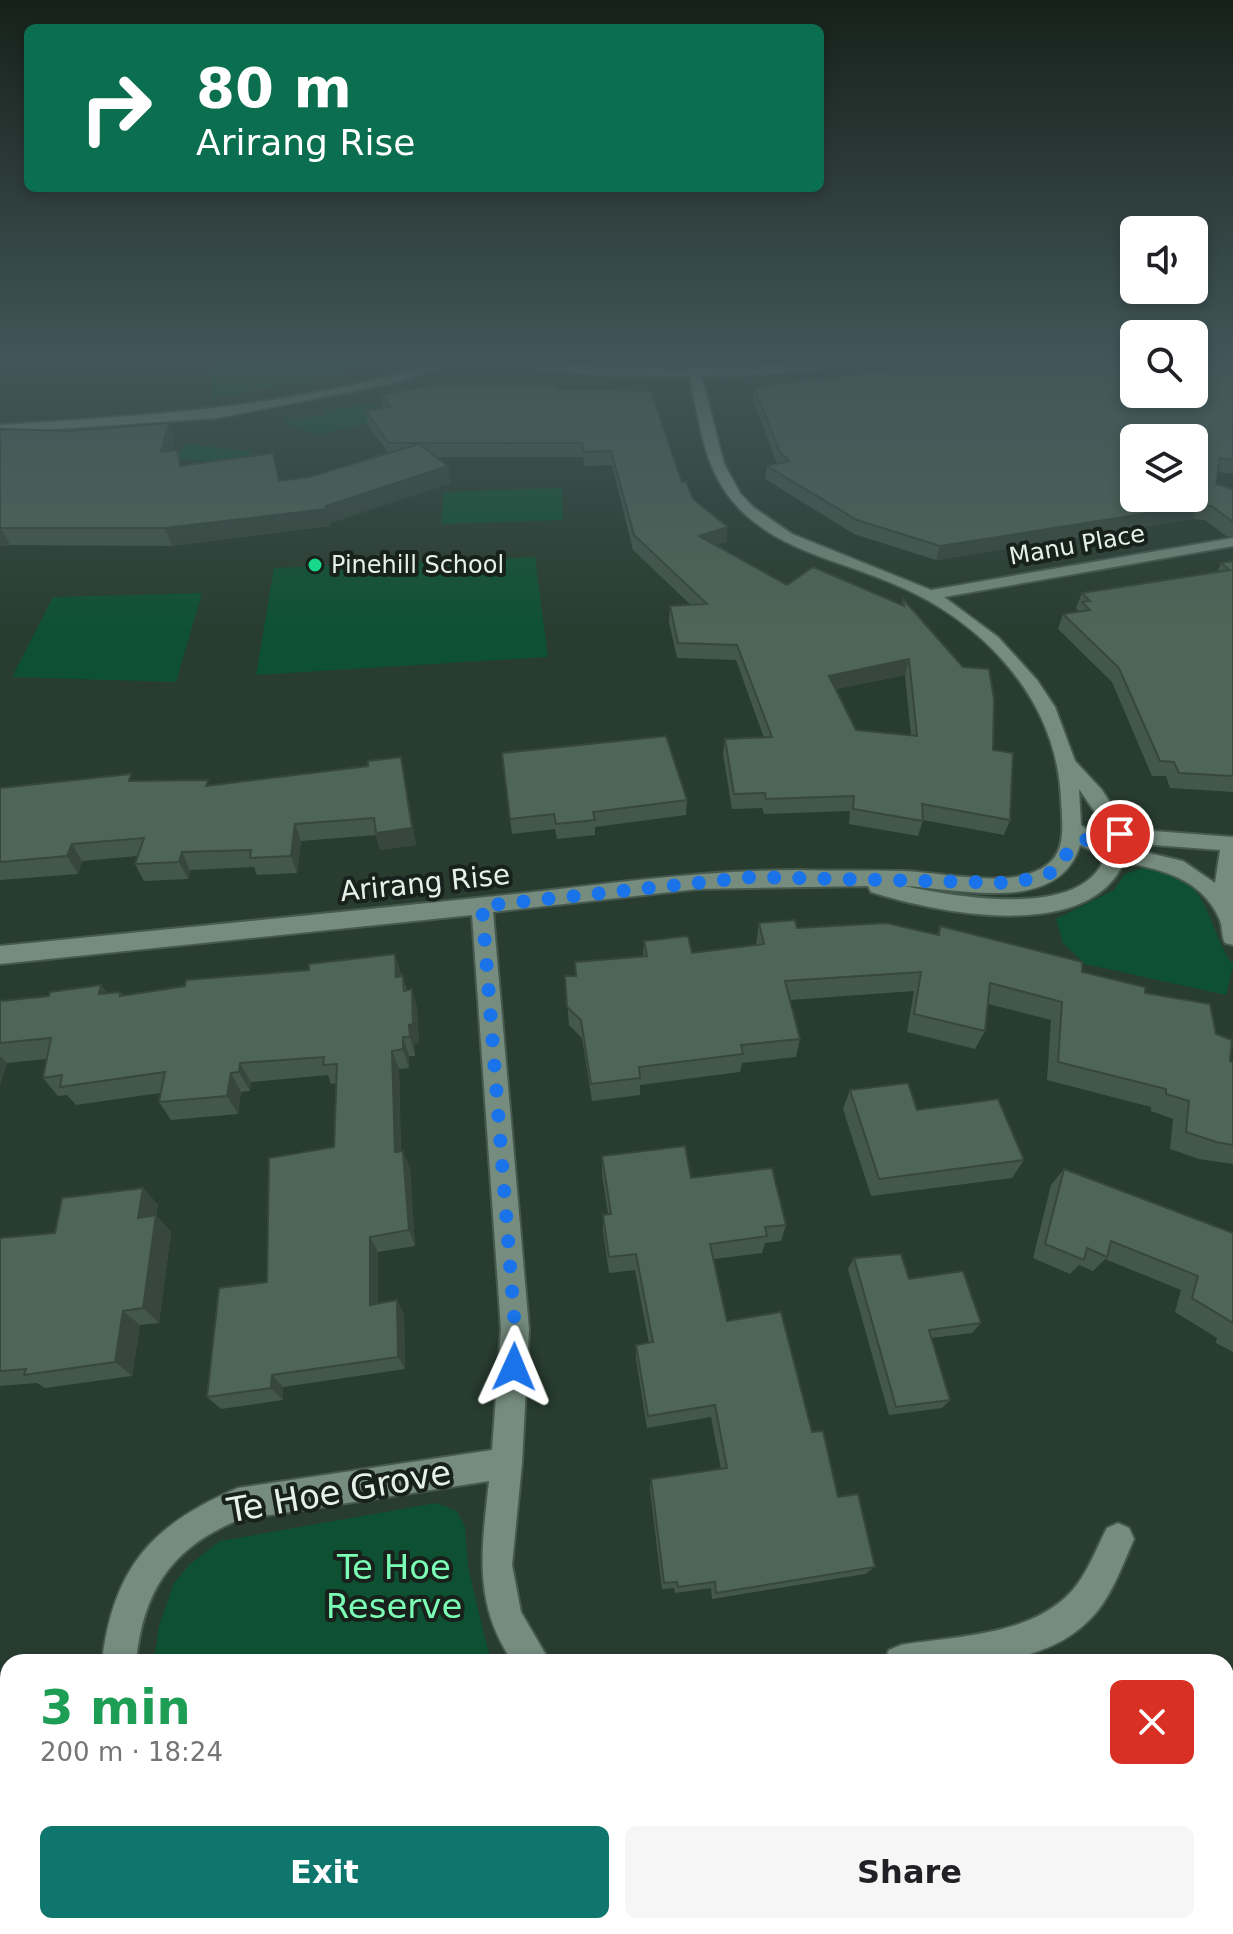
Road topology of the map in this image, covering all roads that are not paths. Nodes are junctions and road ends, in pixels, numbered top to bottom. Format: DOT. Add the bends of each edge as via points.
graph roads {
  1 [pos="714,452"];
  2 [pos="1233,542"];
  3 [pos="929,595"];
  4 [pos="1067,763"];
  5 [pos="1075,839"];
  6 [pos="1118,844"];
  7 [pos="1232,844"];
  8 [pos="856,880"];
  9 [pos="482,906"];
  10 [pos="1228,915"];
  11 [pos="1233,937"];
  12 [pos="0,955"];
  13 [pos="507,1463"];
  14 [pos="1118,1539"];
  15 [pos="121,1654"];
  16 [pos="527,1654"];
  17 [pos="943,1654"];
  1 -- 3 [label="street" via="723,480 752,514 801,542"];
  2 -- 3 [label="street, Manu Place"];
  3 -- 4 [label="street" via="975,626 1022,671 1048,712"];
  4 -- 5 [label="street"];
  4 -- 6 [label="street" via="1095,795"];
  5 -- 6 [label="street"];
  5 -- 8 [label="street, Arirang Rise" via="1053,872 1014,883"];
  6 -- 7 [label="street"];
  6 -- 8 [label="street, Arirang Rise" via="1104,877 1090,888 1073,898 1034,907 913,897"];
  6 -- 10 [label="street" via="1190,874"];
  7 -- 10 [label="street" via="1224,875"];
  8 -- 9 [label="street, Arirang Rise" via="752,877"];
  9 -- 12 [label="street, Arirang Rise"];
  9 -- 13 [label="street" via="515,1329"];
  10 -- 11 [label="street"];
  13 -- 15 [label="street, Te Hoe Grove" via="238,1504 211,1513 174,1536 151,1566 134,1596"];
  13 -- 16 [label="street" via="496,1565 512,1632"];
  14 -- 17 [label="street" via="1079,1607 1036,1636"];
}
